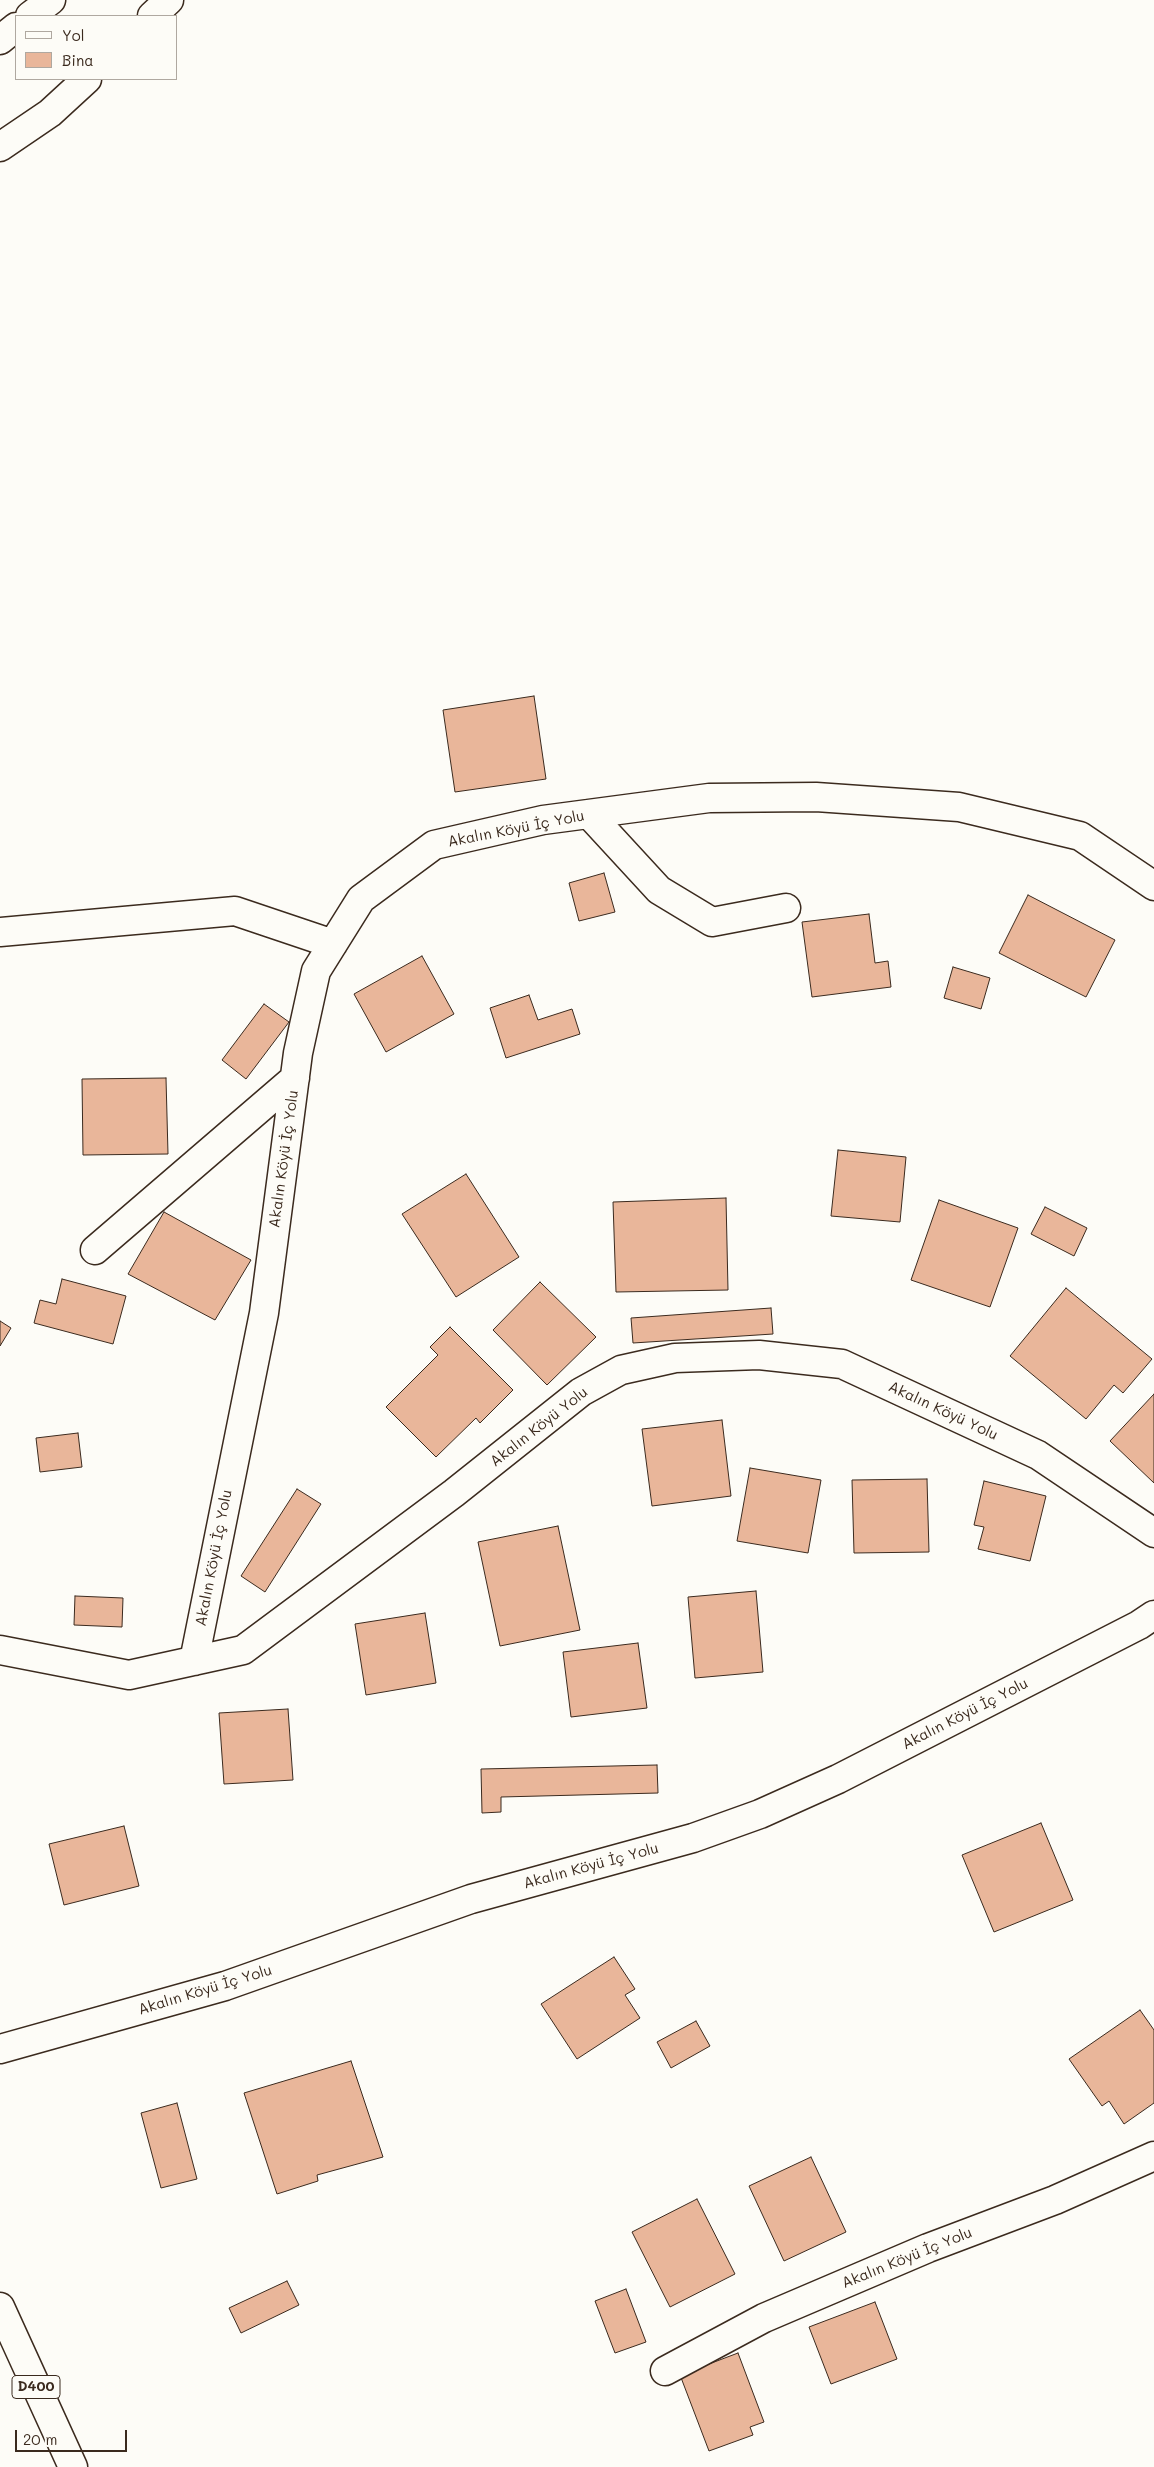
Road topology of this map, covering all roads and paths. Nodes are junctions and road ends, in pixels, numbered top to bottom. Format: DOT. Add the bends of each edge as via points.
graph roads {
  1 [pos="50,0"];
  2 [pos="169,0"];
  3 [pos="31,15"];
  4 [pos="153,15"];
  5 [pos="15,28"];
  6 [pos="0,40"];
  7 [pos="86,80"];
  8 [pos="0,147"];
  9 [pos="589,814"];
  10 [pos="1154,886"];
  11 [pos="786,908"];
  12 [pos="0,932"];
  13 [pos="333,944"];
  14 [pos="295,1078"];
  15 [pos="95,1250"];
  16 [pos="1154,1533"];
  17 [pos="1154,1615"];
  18 [pos="0,1650"];
  19 [pos="194,1661"];
  20 [pos="0,2049"];
  21 [pos="1154,2156"];
  22 [pos="0,2306"];
  23 [pos="665,2371"];
  24 [pos="72,2467"];
  1 -- 3 [label="main road"];
  2 -- 4 [label="main road"];
  5 -- 6 [label="main road"];
  7 -- 8 [label="main road" via="50,113"];
  9 -- 10 [label="main road, Akalın Köyü İç Yolu" via="709,798 816,797 959,807 1080,836"];
  9 -- 11 [label="main road" via="659,890 712,922"];
  9 -- 13 [label="main road, Akalın Köyü İç Yolu" via="544,820 434,845 361,899"];
  12 -- 13 [label="main road" via="235,911"];
  13 -- 14 [label="main road, Akalın Köyü İç Yolu" via="316,971"];
  14 -- 15 [label="main road"];
  14 -- 19 [label="main road, Akalın Köyü İç Yolu" via="264,1313"];
  16 -- 19 [label="main road, Akalın Köyü Yolu" via="1038,1455 842,1364 759,1355 675,1358 622,1370 580,1392 454,1493 243,1650"];
  17 -- 20 [label="main road, Akalın Köyü İç Yolu" via="838,1779 760,1814 693,1838 471,1900 225,1986"];
  18 -- 19 [label="main road, Akalın Köyü Yolu" via="129,1675"];
  21 -- 23 [label="main road, Akalın Köyü İç Yolu" via="1055,2200 928,2248 764,2318"];
  22 -- 24 [label="main road, D400"];
}
